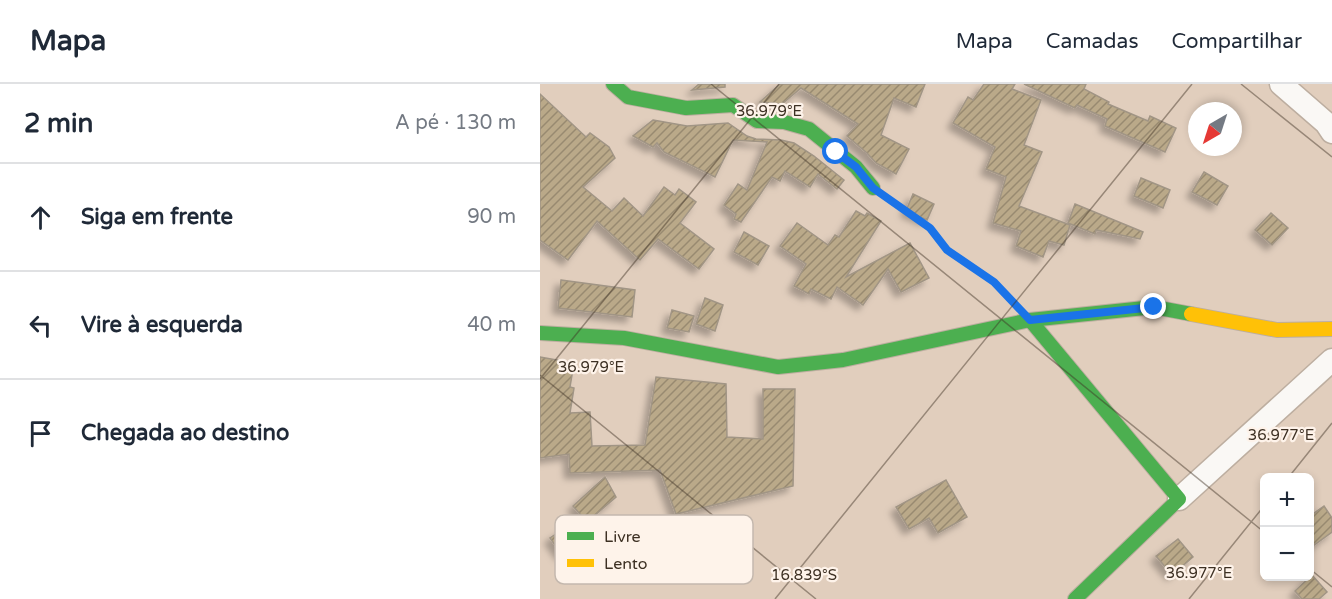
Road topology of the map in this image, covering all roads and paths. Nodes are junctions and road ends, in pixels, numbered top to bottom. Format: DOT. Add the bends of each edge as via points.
graph roads {
  1 [pos="613,84"];
  2 [pos="1281,84"];
  3 [pos="1332,132"];
  4 [pos="873,188"];
  5 [pos="1030,320"];
  6 [pos="1332,329"];
  7 [pos="540,333"];
  8 [pos="1332,360"];
  9 [pos="1179,500"];
  10 [pos="1075,599"];
  1 -- 4 [label="street" via="628,97 686,108 733,105 757,120 809,129 856,167"];
  2 -- 3 [label="street"];
  4 -- 5 [label="path" via="930,228 947,250 994,282"];
  5 -- 6 [label="street" via="1154,307 1277,330"];
  5 -- 7 [label="street" via="843,360 778,367 624,338"];
  5 -- 9 [label="street"];
  8 -- 9 [label="street"];
  9 -- 10 [label="street"];
}
